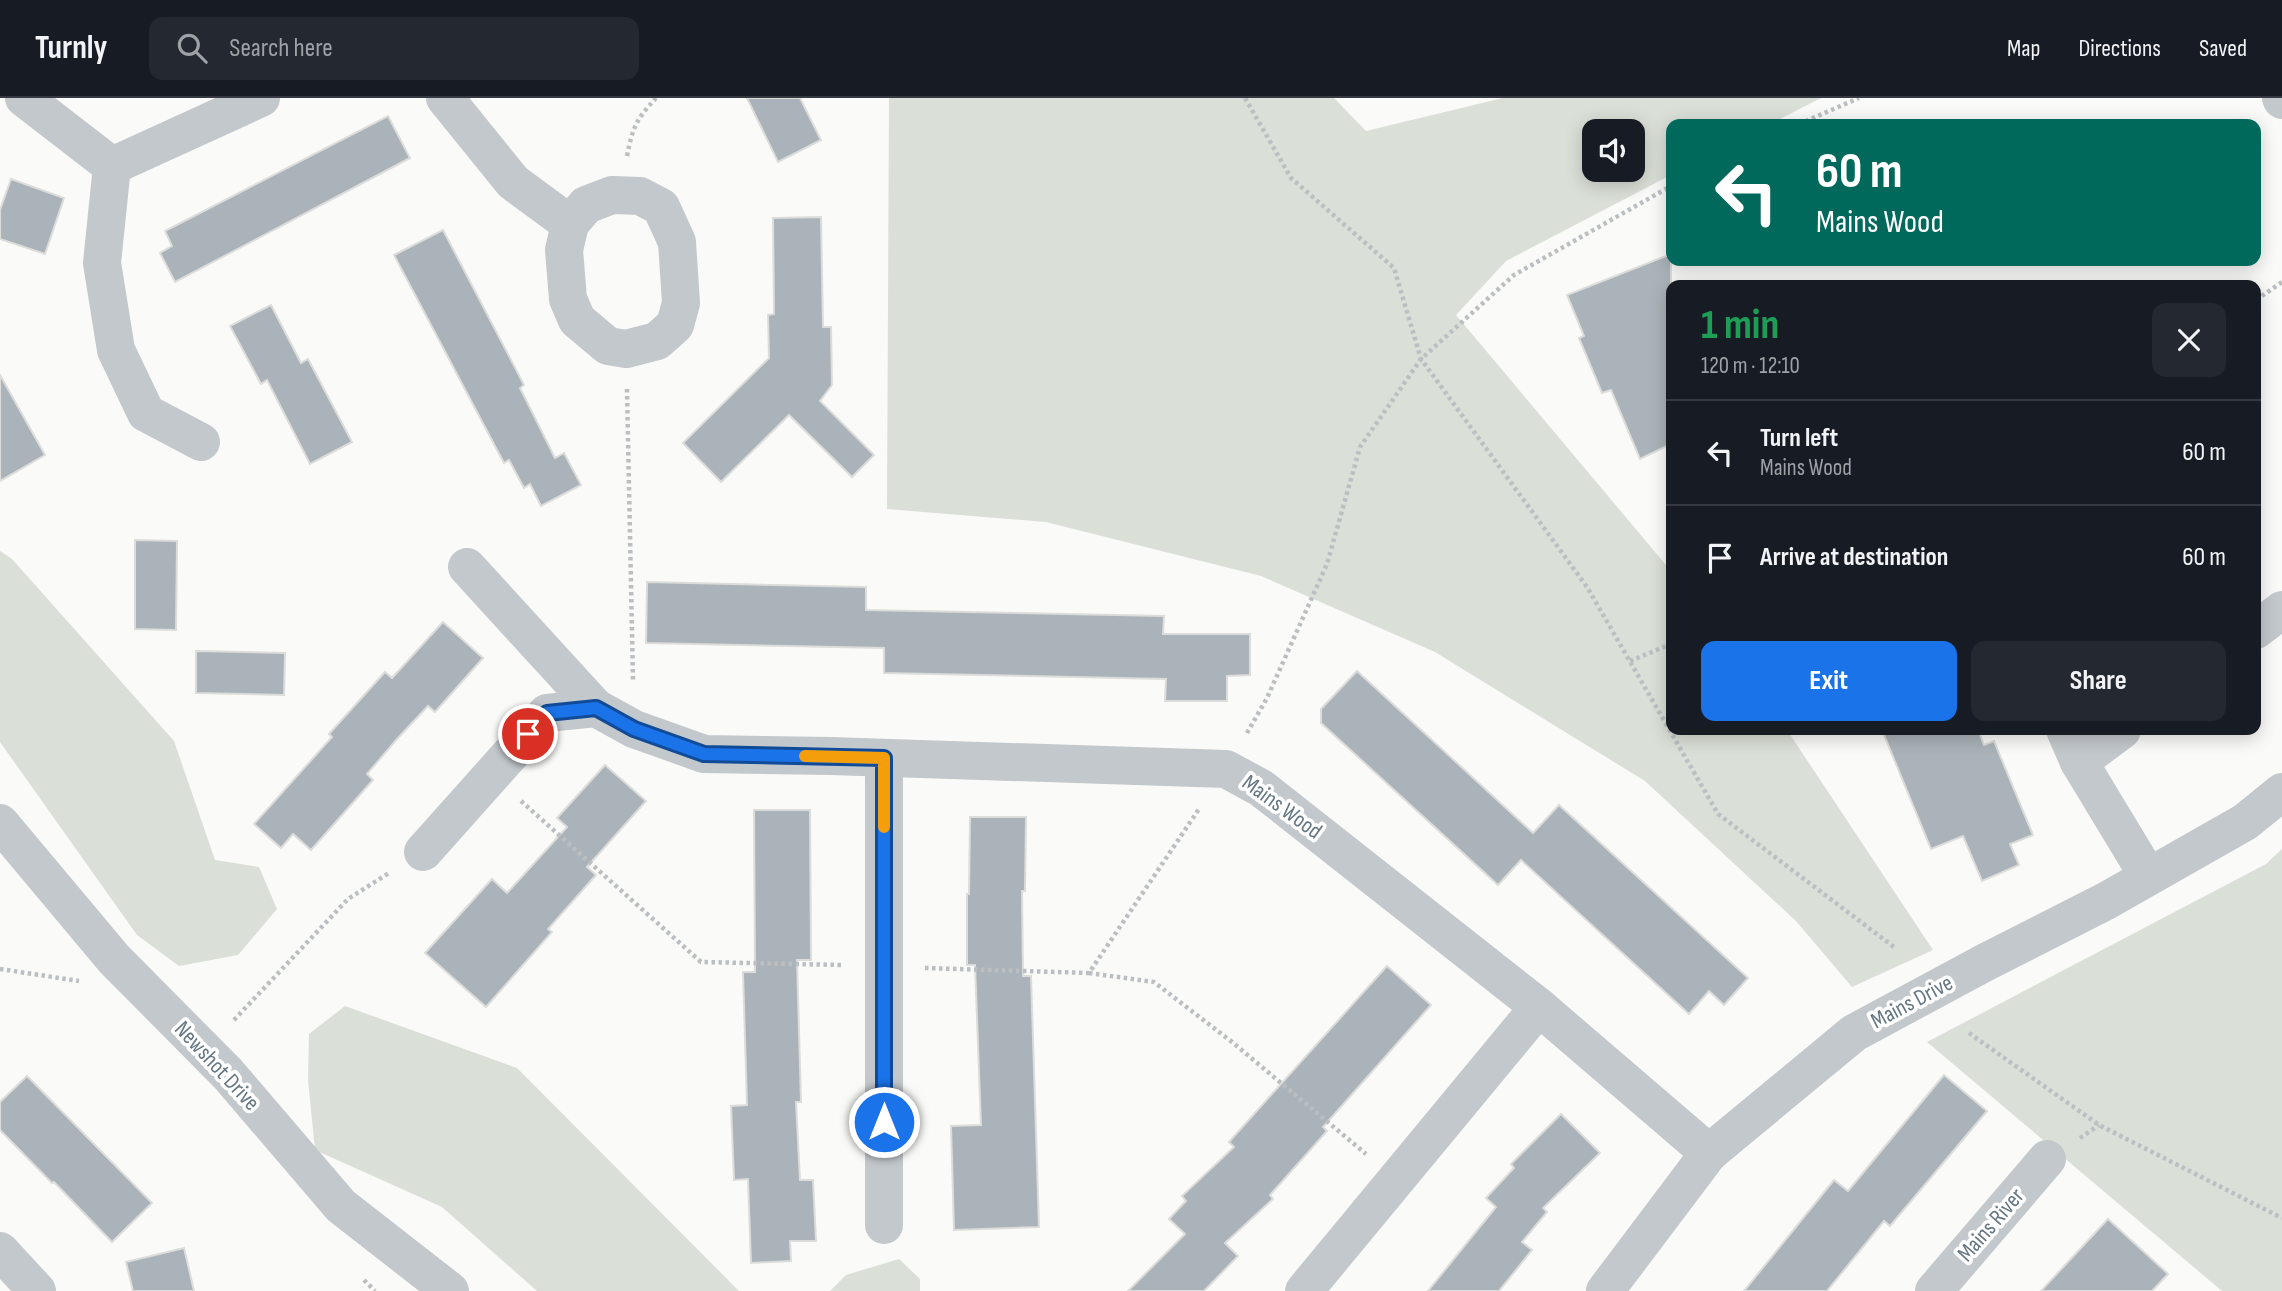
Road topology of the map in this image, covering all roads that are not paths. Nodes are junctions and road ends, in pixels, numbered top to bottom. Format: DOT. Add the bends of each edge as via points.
graph roads {
  1 [pos="24,98"];
  2 [pos="261,98"];
  3 [pos="444,98"];
  4 [pos="112,166"];
  5 [pos="570,224"];
  6 [pos="201,442"];
  7 [pos="467,567"];
  8 [pos="2282,610"];
  9 [pos="2261,626"];
  10 [pos="596,708"];
  11 [pos="2106,735"];
  12 [pos="2072,746"];
  13 [pos="884,758"];
  14 [pos="2282,792"];
  15 [pos="0,823"];
  16 [pos="423,852"];
  17 [pos="2148,876"];
  18 [pos="1539,1007"];
  19 [pos="1709,1153"];
  20 [pos="2047,1159"];
  21 [pos="884,1226"];
  22 [pos="0,1251"];
  23 [pos="37,1291"];
  24 [pos="450,1291"];
  25 [pos="1304,1291"];
  26 [pos="1605,1291"];
  27 [pos="1934,1291"];
  1 -- 4 [label="street"];
  2 -- 4 [label="street"];
  3 -- 5 [label="street" via="513,182"];
  4 -- 6 [label="street" via="102,264 116,350 146,412"];
  5 -- 5 [label="street" via="586,205 612,195 640,196 661,207 677,242 681,303 675,325 657,341 626,349 608,346 577,320 567,287 565,250"];
  7 -- 10 [label="street, Mains Wood"];
  8 -- 9 [label="street"];
  10 -- 13 [label="street, Mains Wood" via="634,729 704,754"];
  10 -- 16 [label="street" via="547,713"];
  11 -- 12 [label="street"];
  12 -- 17 [label="street"];
  13 -- 18 [label="street, Mains Wood" via="1226,769 1261,788"];
  13 -- 21 [label="street"];
  14 -- 17 [label="street, Mains Drive" via="2245,822"];
  15 -- 24 [label="street, Newshot Drive" via="114,959 228,1074 341,1206"];
  17 -- 19 [label="street, Mains Drive" via="1854,1032"];
  18 -- 19 [label="street, Mains Wood"];
  18 -- 25 [label="street"];
  19 -- 26 [label="street, Mains Drive"];
  20 -- 27 [label="street, Mains River"];
  22 -- 23 [label="street"];
}
